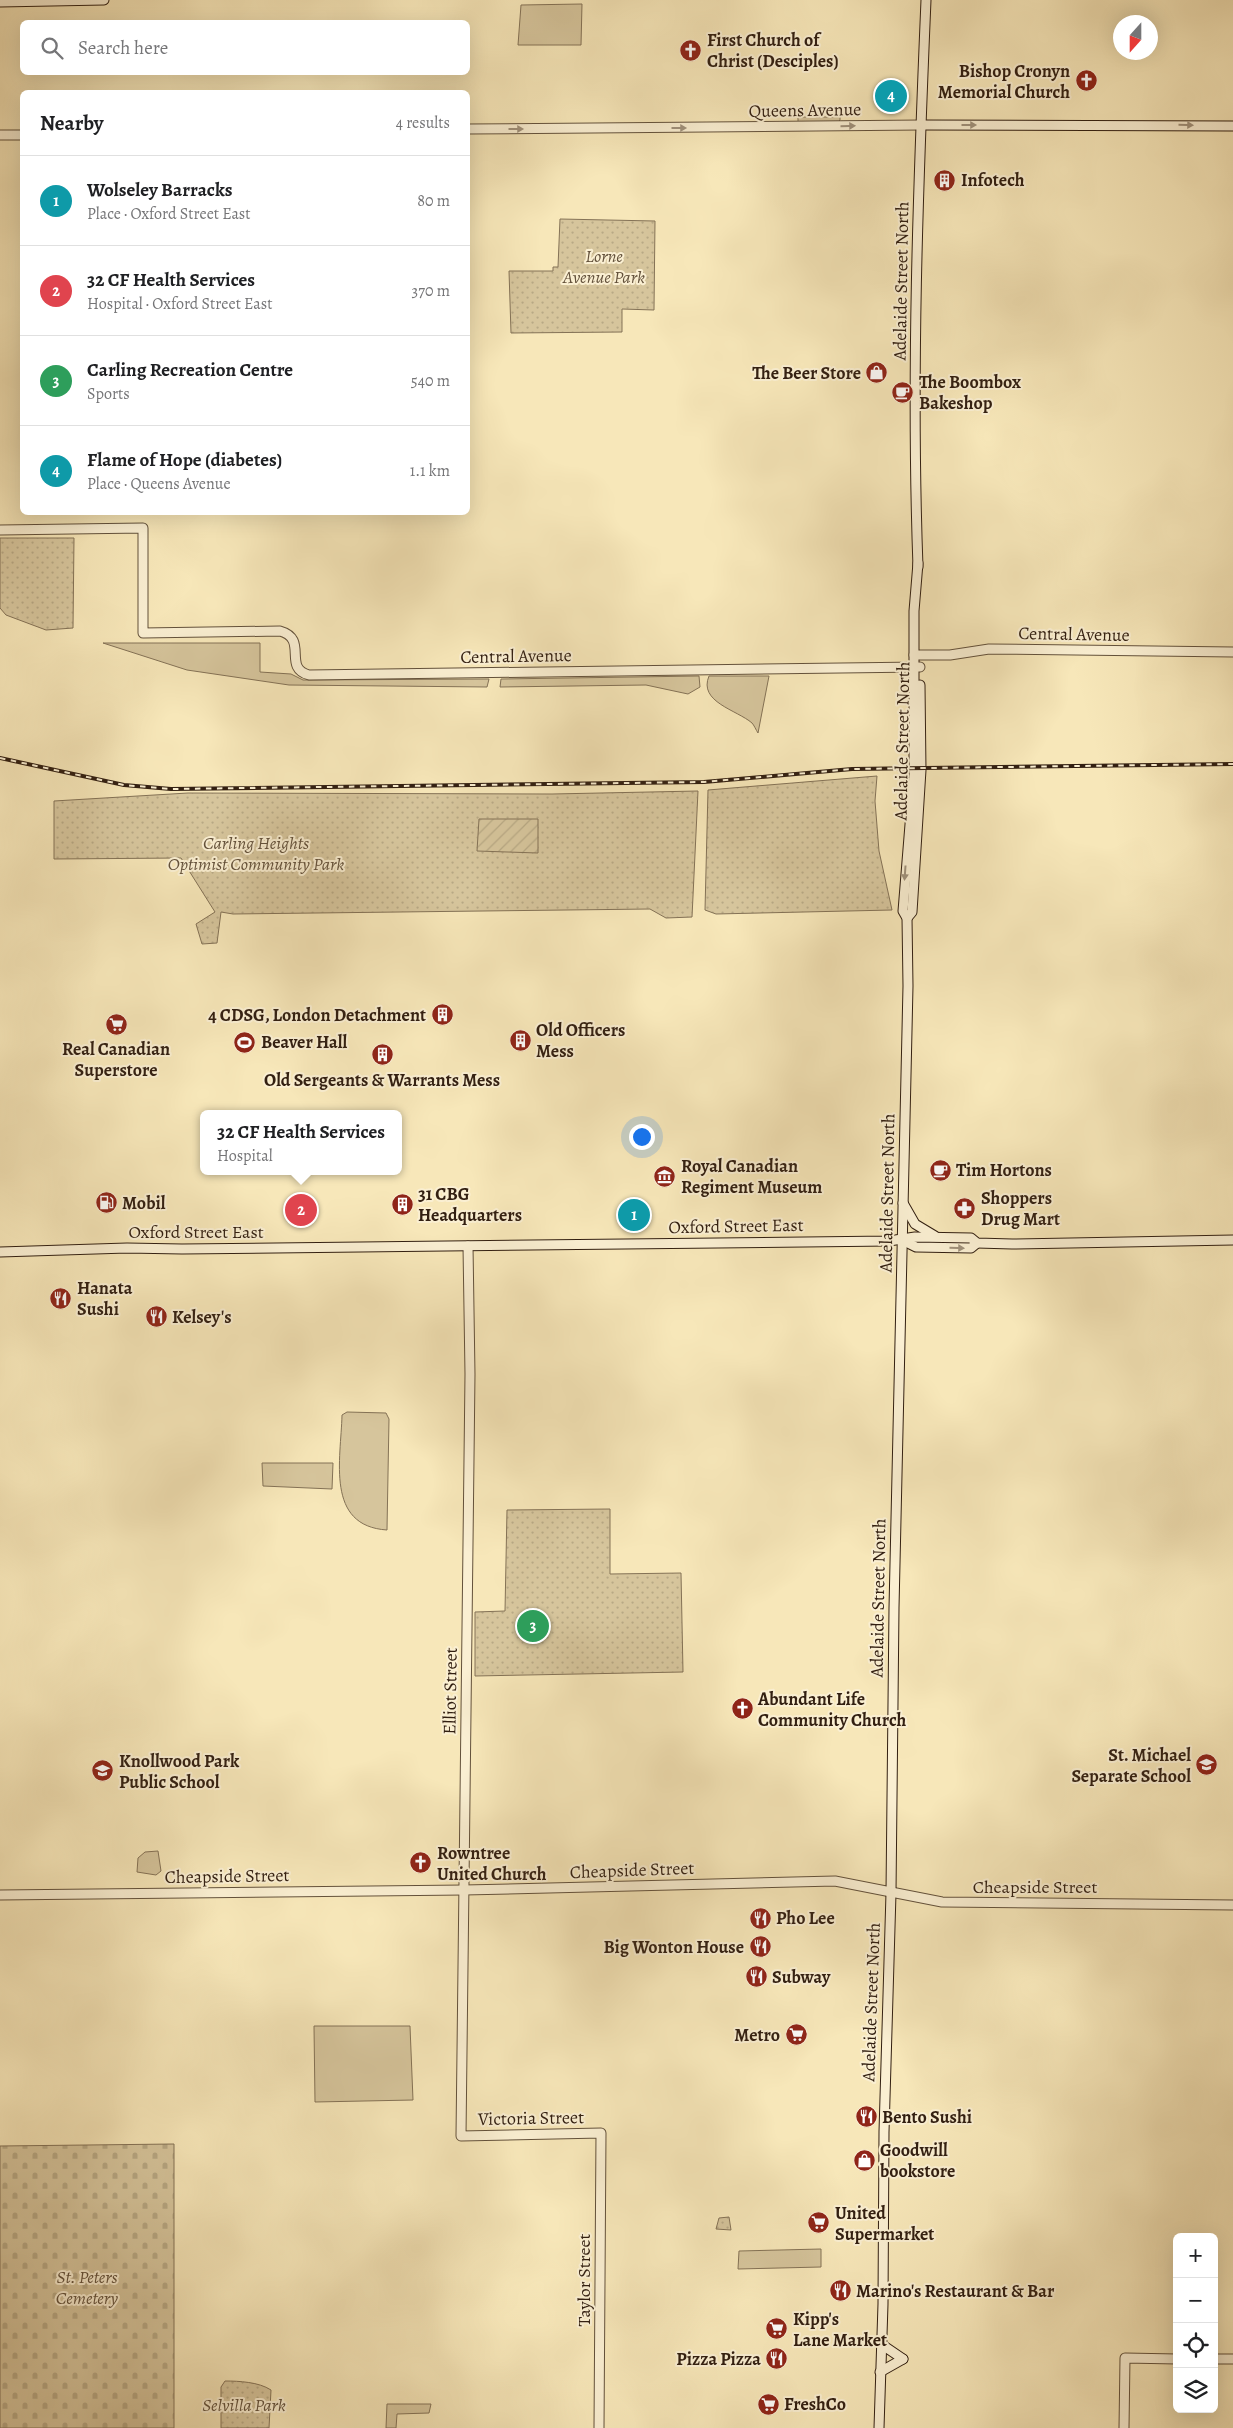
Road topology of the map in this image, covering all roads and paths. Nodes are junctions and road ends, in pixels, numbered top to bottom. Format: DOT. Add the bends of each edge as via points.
graph roads {
  1 [pos="104,0"];
  2 [pos="926,0"];
  3 [pos="0,2"];
  4 [pos="921,125"];
  5 [pos="1233,126"];
  6 [pos="470,129"];
  7 [pos="0,135"];
  8 [pos="20,135"];
  9 [pos="0,530"];
  10 [pos="1233,652"];
  11 [pos="917,655"];
  12 [pos="917,667"];
  13 [pos="903,1203"];
  14 [pos="938,1238"];
  15 [pos="902,1240"];
  16 [pos="1233,1240"];
  17 [pos="977,1244"];
  18 [pos="468,1246"];
  19 [pos="0,1252"];
  20 [pos="464,1890"];
  21 [pos="890,1893"];
  22 [pos="0,1895"];
  23 [pos="1233,1905"];
  24 [pos="601,2133"];
  25 [pos="461,2136"];
  26 [pos="881,2344"];
  27 [pos="1173,2359"];
  28 [pos="1218,2359"];
  29 [pos="1233,2359"];
  30 [pos="880,2372"];
  31 [pos="599,2428"];
  32 [pos="879,2428"];
  33 [pos="1124,2428"];
  1 -- 3 [label="street"];
  2 -- 4 [label="street, Adelaide Street North"];
  4 -- 5 [label="street, Queens Avenue, one-way"];
  6 -- 4 [label="street, Queens Avenue, one-way"];
  4 -- 11 [label="street, Adelaide Street North" via="915,418"];
  7 -- 8 [label="street"];
  9 -- 12 [label="street, Central Avenue" via="143,528 143,633 288,633 294,641 296,668 309,675"];
  10 -- 11 [label="street, Central Avenue" via="989,649 950,655"];
  11 -- 12 [label="street, Adelaide Street North"];
  12 -- 13 [label="street, Adelaide Street North" via="922,770 912,912 907,918"];
  13 -- 14 [label="street" via="915,1224"];
  13 -- 15 [label="street, Adelaide Street North"];
  14 -- 15 [label="street, Oxford Street East"];
  14 -- 17 [label="street, Oxford Street East" via="971,1238"];
  15 -- 17 [label="street, Oxford Street East, one-way" via="916,1247 971,1248"];
  15 -- 18 [label="street, Oxford Street East"];
  15 -- 21 [label="street, Adelaide Street North"];
  16 -- 17 [label="street, Oxford Street East"];
  18 -- 19 [label="street, Oxford Street East"];
  18 -- 20 [label="street, Elliot Street" via="470,1374"];
  20 -- 21 [label="street, Cheapside Street" via="835,1881"];
  20 -- 22 [label="street, Cheapside Street"];
  20 -- 25 [label="street, Elliot Street"];
  21 -- 23 [label="street, Cheapside Street" via="942,1902"];
  21 -- 26 [label="street, Adelaide Street North"];
  24 -- 25 [label="street, Victoria Street"];
  24 -- 31 [label="street, Taylor Street"];
  26 -- 30 [label="street, Adelaide Street North"];
  26 -- 30 [label="street" via="903,2358"];
  27 -- 33 [label="street" via="1125,2358"];
  28 -- 29 [label="street"];
  30 -- 32 [label="street, Adelaide Street North"];
}
